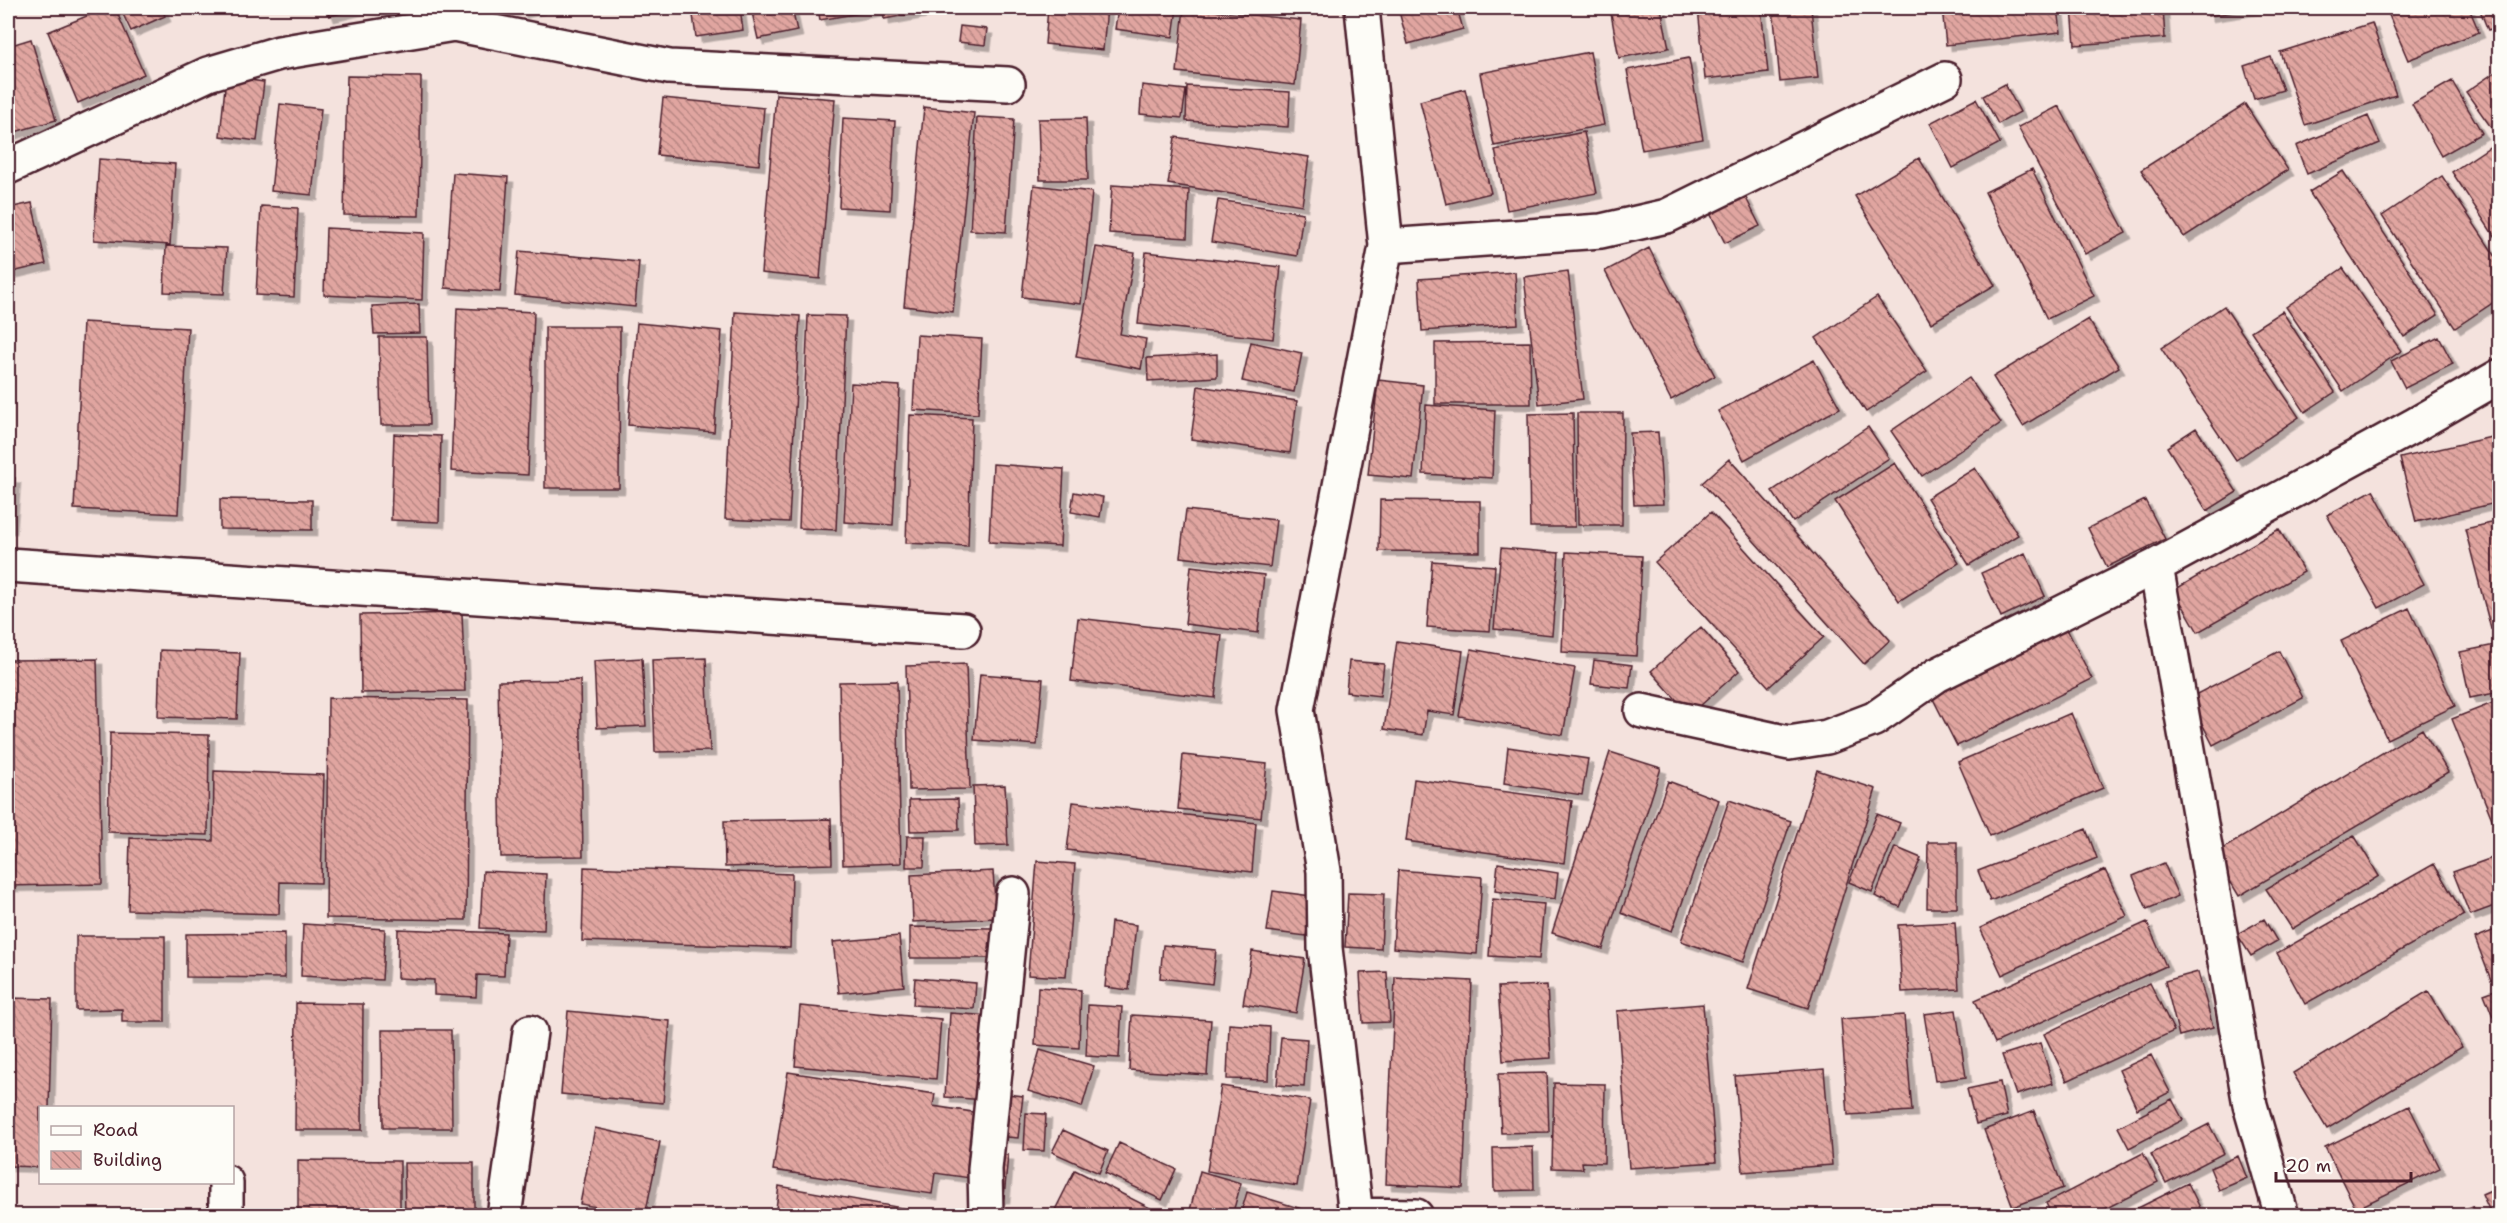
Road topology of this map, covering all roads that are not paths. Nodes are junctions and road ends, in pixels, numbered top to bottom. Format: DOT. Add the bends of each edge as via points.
graph roads {
  1 [pos="1362,8"];
  2 [pos="451,16"];
  3 [pos="1945,79"];
  4 [pos="1008,84"];
  5 [pos="8,167"];
  6 [pos="1386,246"];
  7 [pos="2499,376"];
  8 [pos="8,566"];
  9 [pos="2156,566"];
  10 [pos="963,630"];
  11 [pos="1642,711"];
  12 [pos="1014,894"];
  13 [pos="530,1032"];
  14 [pos="226,1184"];
  15 [pos="226,1215"];
  16 [pos="504,1215"];
  17 [pos="986,1215"];
  18 [pos="1355,1215"];
  19 [pos="1416,1215"];
  20 [pos="2282,1215"];
  1 -- 6 [label="street"];
  2 -- 4 [label="street" via="669,67"];
  2 -- 5 [label="street" via="279,53 208,74"];
  3 -- 6 [label="street" via="1667,216 1601,231"];
  6 -- 18 [label="street" via="1297,710 1324,871 1325,948"];
  7 -- 9 [label="street"];
  8 -- 10 [label="street"];
  9 -- 11 [label="street" via="1937,675 1874,719 1827,737 1789,744"];
  9 -- 20 [label="street" via="2250,1105"];
  12 -- 17 [label="street" via="985,1169"];
  13 -- 16 [label="street"];
  14 -- 15 [label="street"];
  18 -- 19 [label="street"];
}
